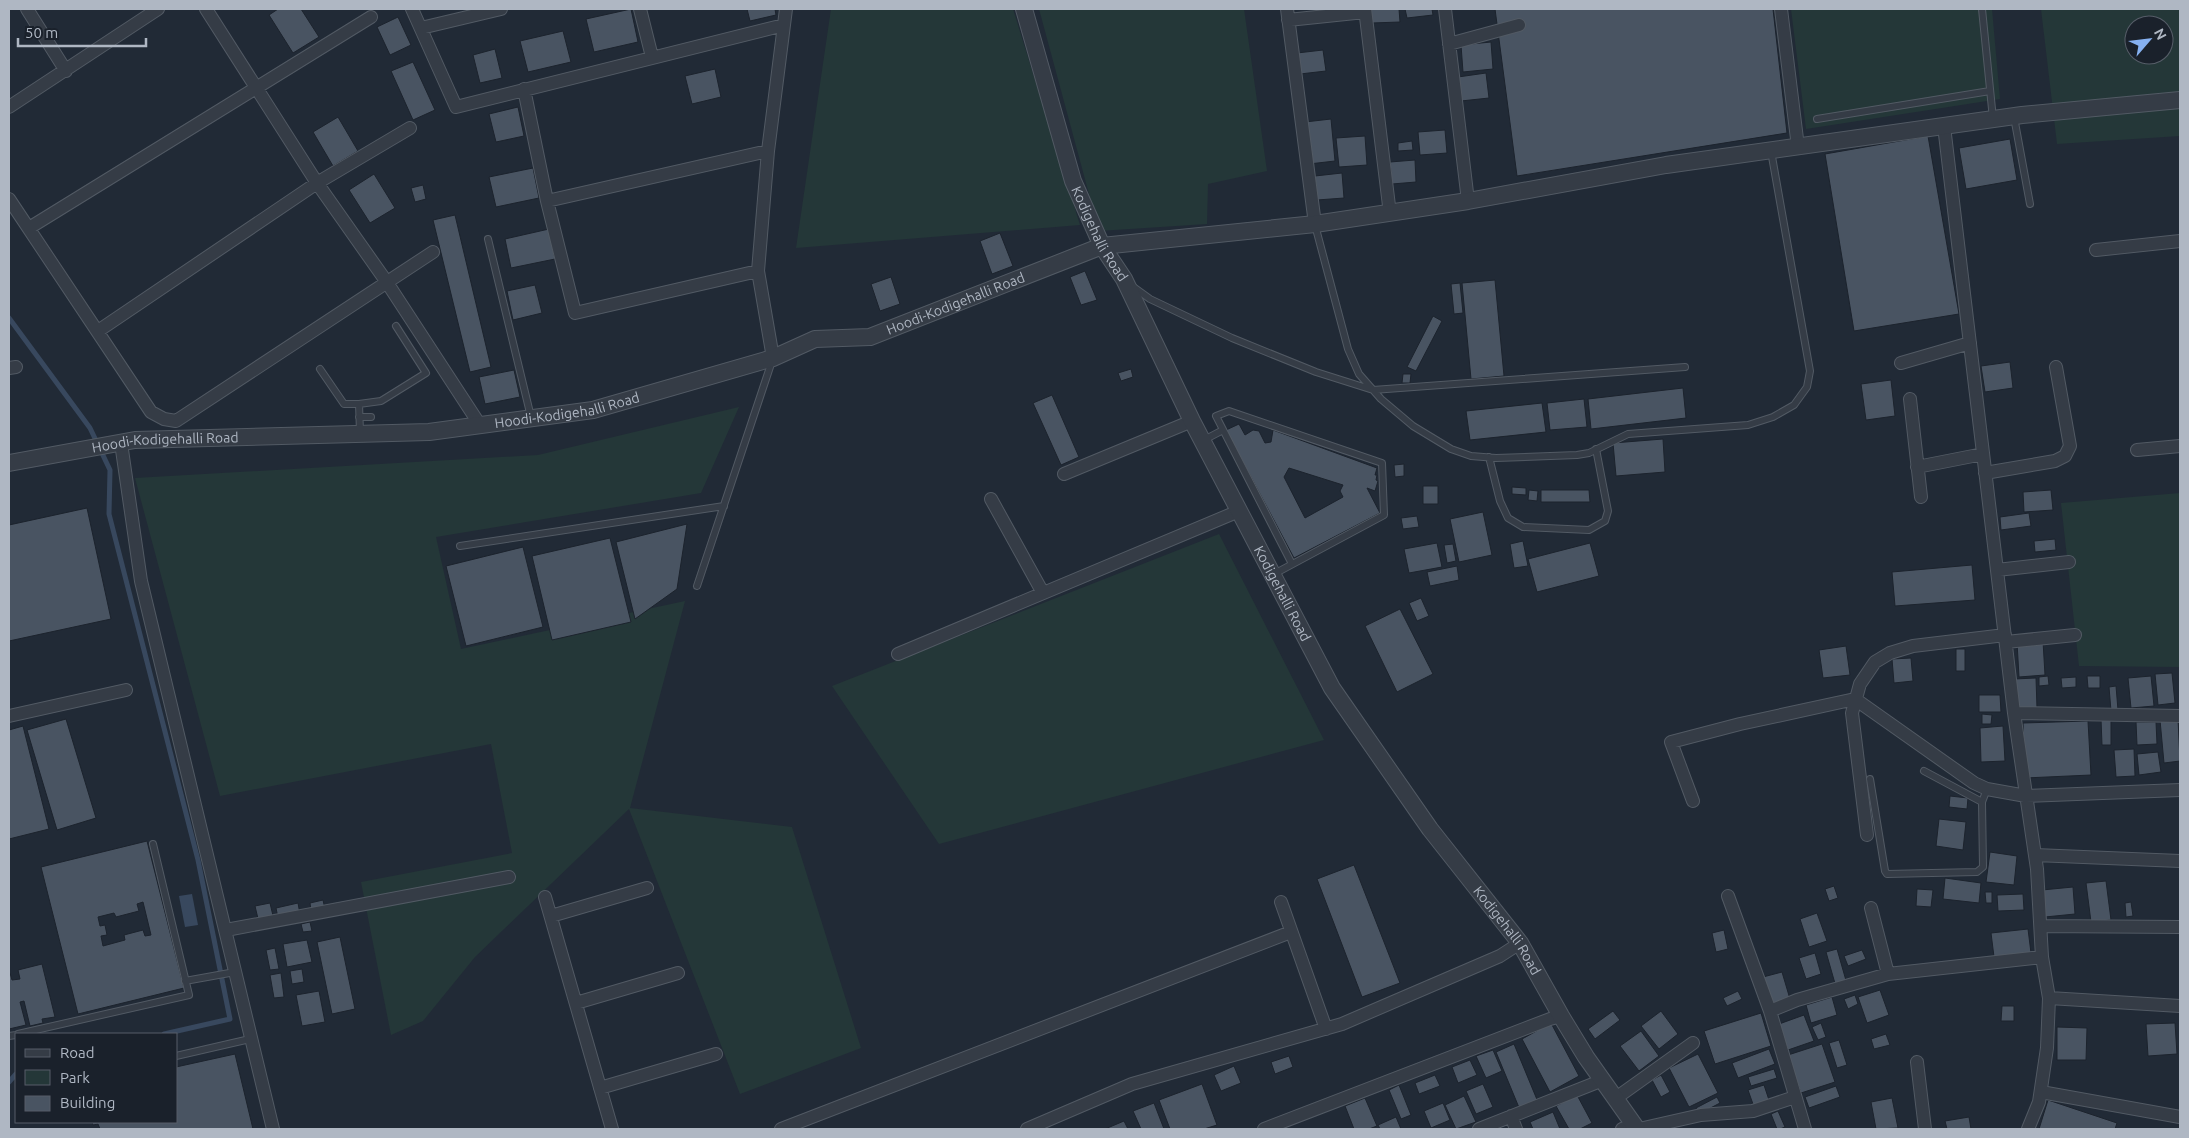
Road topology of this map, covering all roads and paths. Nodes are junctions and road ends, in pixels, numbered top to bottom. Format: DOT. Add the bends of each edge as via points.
graph roads {
  1 [pos="27,9"];
  2 [pos="158,9"];
  3 [pos="206,9"];
  4 [pos="412,9"];
  5 [pos="501,9"];
  6 [pos="640,9"];
  7 [pos="786,9"];
  8 [pos="1024,9"];
  9 [pos="1445,9"];
  10 [pos="1782,9"];
  11 [pos="1982,9"];
  12 [pos="1365,10"];
  13 [pos="1288,14"];
  14 [pos="371,17"];
  15 [pos="784,25"];
  16 [pos="1519,25"];
  17 [pos="421,28"];
  18 [pos="1449,44"];
  19 [pos="652,58"];
  20 [pos="66,71"];
  21 [pos="256,87"];
  22 [pos="524,89"];
  23 [pos="1990,91"];
  24 [pos="2180,100"];
  25 [pos="9,107"];
  26 [pos="2013,116"];
  27 [pos="1817,119"];
  28 [pos="1993,120"];
  29 [pos="1944,126"];
  30 [pos="410,128"];
  31 [pos="1798,147"];
  32 [pos="1771,150"];
  33 [pos="768,151"];
  34 [pos="316,183"];
  35 [pos="9,198"];
  36 [pos="548,201"];
  37 [pos="1468,201"];
  38 [pos="2030,204"];
  39 [pos="1390,214"];
  40 [pos="1315,224"];
  41 [pos="28,228"];
  42 [pos="488,239"];
  43 [pos="2180,242"];
  44 [pos="1102,246"];
  45 [pos="2096,250"];
  46 [pos="433,252"];
  47 [pos="758,272"];
  48 [pos="1124,279"];
  49 [pos="386,281"];
  50 [pos="396,326"];
  51 [pos="98,331"];
  52 [pos="1970,343"];
  53 [pos="773,358"];
  54 [pos="1901,362"];
  55 [pos="1685,367"];
  56 [pos="2056,367"];
  57 [pos="320,369"];
  58 [pos="1373,390"];
  59 [pos="1910,399"];
  60 [pos="359,404"];
  61 [pos="359,416"];
  62 [pos="371,417"];
  63 [pos="531,418"];
  64 [pos="1192,421"];
  65 [pos="480,425"];
  66 [pos="1223,430"];
  67 [pos="360,434"];
  68 [pos="1203,441"];
  69 [pos="114,444"];
  70 [pos="2180,446"];
  71 [pos="1596,449"];
  72 [pos="2137,450"];
  73 [pos="1983,454"];
  74 [pos="1489,457"];
  75 [pos="9,463"];
  76 [pos="1917,466"];
  77 [pos="1985,473"];
  78 [pos="1064,474"];
  79 [pos="1921,497"];
  80 [pos="991,499"];
  81 [pos="724,506"];
  82 [pos="1240,510"];
  83 [pos="460,546"];
  84 [pos="2069,562"];
  85 [pos="1292,564"];
  86 [pos="1997,570"];
  87 [pos="1272,574"];
  88 [pos="697,586"];
  89 [pos="1043,593"];
  90 [pos="2075,635"];
  91 [pos="2005,639"];
  92 [pos="898,654"];
  93 [pos="126,690"];
  94 [pos="1855,699"];
  95 [pos="2014,712"];
  96 [pos="9,716"];
  97 [pos="2180,716"];
  98 [pos="1924,771"];
  99 [pos="1870,779"];
  100 [pos="1987,789"];
  101 [pos="2180,790"];
  102 [pos="2026,796"];
  103 [pos="1693,801"];
  104 [pos="1982,802"];
  105 [pos="1867,835"];
  106 [pos="153,844"];
  107 [pos="2035,855"];
  108 [pos="2180,860"];
  109 [pos="509,877"];
  110 [pos="648,888"];
  111 [pos="1728,896"];
  112 [pos="546,897"];
  113 [pos="1281,902"];
  114 [pos="1871,908"];
  115 [pos="551,916"];
  116 [pos="2041,926"];
  117 [pos="2180,927"];
  118 [pos="226,930"];
  119 [pos="1291,932"];
  120 [pos="1520,943"];
  121 [pos="2042,957"];
  122 [pos="678,972"];
  123 [pos="232,973"];
  124 [pos="1888,974"];
  125 [pos="186,981"];
  126 [pos="2049,998"];
  127 [pos="576,1004"];
  128 [pos="2180,1006"];
  129 [pos="1770,1011"];
  130 [pos="1561,1016"];
  131 [pos="1326,1029"];
  132 [pos="22,1033"];
  133 [pos="250,1039"];
  134 [pos="1694,1043"];
  135 [pos="716,1054"];
  136 [pos="178,1056"];
  137 [pos="1917,1062"];
  138 [pos="1603,1080"];
  139 [pos="600,1088"];
  140 [pos="2041,1092"];
  141 [pos="1795,1097"];
  142 [pos="1616,1098"];
  143 [pos="1511,1116"];
  144 [pos="2180,1118"];
  145 [pos="1633,1128"];
  146 [pos="273,1129"];
  147 [pos="612,1129"];
  148 [pos="781,1129"];
  149 [pos="1027,1129"];
  150 [pos="1264,1129"];
  151 [pos="1479,1129"];
  152 [pos="1516,1129"];
  153 [pos="1805,1129"];
  154 [pos="1925,1129"];
  155 [pos="2028,1129"];
  1 -- 20 [label="street"];
  2 -- 20 [label="street"];
  3 -- 21 [label="street"];
  4 -- 17 [label="street"];
  5 -- 17 [label="street"];
  6 -- 19 [label="street"];
  7 -- 15 [label="street"];
  8 -- 44 [label="street, Kodigehalli Road" via="1073,181"];
  9 -- 18 [label="street"];
  10 -- 31 [label="street"];
  11 -- 23 [label="lane"];
  12 -- 13 [label="street"];
  12 -- 39 [label="street"];
  13 -- 40 [label="street"];
  14 -- 21 [label="street"];
  15 -- 19 [label="street"];
  15 -- 33 [label="street"];
  16 -- 18 [label="street"];
  17 -- 22 [label="street" via="456,107"];
  18 -- 37 [label="street"];
  19 -- 22 [label="street"];
  20 -- 25 [label="street"];
  21 -- 34 [label="street"];
  21 -- 41 [label="street"];
  22 -- 36 [label="street"];
  23 -- 27 [label="lane"];
  23 -- 28 [label="lane"];
  24 -- 26 [label="street, Hoodi-Kodigehalli Road"];
  26 -- 28 [label="street, Hoodi-Kodigehalli Road"];
  26 -- 38 [label="lane"];
  28 -- 29 [label="street, Hoodi-Kodigehalli Road"];
  29 -- 31 [label="street, Hoodi-Kodigehalli Road"];
  29 -- 52 [label="street"];
  30 -- 34 [label="street"];
  31 -- 32 [label="street, Hoodi-Kodigehalli Road"];
  32 -- 37 [label="street, Hoodi-Kodigehalli Road" via="1666,165"];
  32 -- 71 [label="lane" via="1810,371 1807,387 1794,405 1748,425 1628,434"];
  33 -- 36 [label="street"];
  33 -- 47 [label="street"];
  34 -- 49 [label="street"];
  34 -- 51 [label="street"];
  35 -- 41 [label="street"];
  36 -- 47 [label="street" via="575,313"];
  37 -- 39 [label="street, Hoodi-Kodigehalli Road"];
  39 -- 40 [label="street, Hoodi-Kodigehalli Road"];
  40 -- 44 [label="street, Hoodi-Kodigehalli Road"];
  40 -- 58 [label="lane" via="1348,349 1359,374"];
  41 -- 51 [label="street"];
  42 -- 63 [label="lane"];
  43 -- 45 [label="street"];
  44 -- 48 [label="street, Kodigehalli Road"];
  44 -- 53 [label="street, Hoodi-Kodigehalli Road" via="870,337 815,340"];
  46 -- 49 [label="street"];
  47 -- 53 [label="street"];
  48 -- 58 [label="lane" via="1150,299 1232,338 1316,372"];
  48 -- 64 [label="street, Kodigehalli Road"];
  49 -- 51 [label="street" via="176,421 151,412"];
  49 -- 65 [label="street"];
  50 -- 60 [label="lane" via="426,373 381,402"];
  52 -- 54 [label="street"];
  52 -- 73 [label="street"];
  53 -- 63 [label="street, Hoodi-Kodigehalli Road" via="593,410"];
  53 -- 81 [label="lane"];
  55 -- 58 [label="lane"];
  56 -- 77 [label="street" via="2070,446 2065,456 2055,461"];
  57 -- 60 [label="lane" via="344,404"];
  58 -- 74 [label="lane" via="1413,426 1451,448 1471,456"];
  59 -- 76 [label="street"];
  60 -- 61 [label="lane"];
  61 -- 62 [label="lane"];
  61 -- 67 [label="lane"];
  63 -- 65 [label="street, Hoodi-Kodigehalli Road"];
  64 -- 68 [label="street, Kodigehalli Road"];
  64 -- 78 [label="street"];
  65 -- 67 [label="street, Hoodi-Kodigehalli Road" via="429,432"];
  66 -- 68 [label="lane"];
  66 -- 85 [label="lane"];
  66 -- 85 [label="lane" via="1216,416 1229,411 1382,463 1384,515"];
  67 -- 69 [label="street, Hoodi-Kodigehalli Road" via="135,440"];
  68 -- 82 [label="street, Kodigehalli Road"];
  69 -- 75 [label="street, Hoodi-Kodigehalli Road"];
  69 -- 118 [label="street" via="141,581"];
  70 -- 72 [label="street"];
  71 -- 74 [label="lane" via="1577,454"];
  71 -- 74 [label="lane" via="1608,511 1604,521 1589,530 1524,527 1508,518 1500,501"];
  73 -- 76 [label="street"];
  73 -- 77 [label="street"];
  76 -- 79 [label="street"];
  77 -- 86 [label="street"];
  80 -- 89 [label="street"];
  81 -- 83 [label="lane"];
  81 -- 88 [label="lane"];
  82 -- 87 [label="street, Kodigehalli Road"];
  82 -- 89 [label="street"];
  84 -- 86 [label="street"];
  85 -- 87 [label="lane"];
  86 -- 91 [label="street"];
  87 -- 120 [label="street, Kodigehalli Road" via="1332,688 1430,829"];
  89 -- 92 [label="street"];
  90 -- 91 [label="street"];
  91 -- 94 [label="street" via="1913,646 1890,652 1875,662 1860,684"];
  91 -- 95 [label="street"];
  93 -- 96 [label="street"];
  94 -- 100 [label="street"];
  94 -- 103 [label="street" via="1671,742"];
  94 -- 105 [label="street" via="1852,713"];
  95 -- 97 [label="street"];
  95 -- 102 [label="street"];
  98 -- 104 [label="lane"];
  99 -- 104 [label="lane" via="1887,874 1981,870"];
  100 -- 102 [label="street"];
  100 -- 104 [label="lane"];
  101 -- 102 [label="street"];
  102 -- 107 [label="street"];
  106 -- 125 [label="lane"];
  107 -- 108 [label="street"];
  107 -- 116 [label="street"];
  109 -- 118 [label="street"];
  110 -- 115 [label="street"];
  111 -- 129 [label="street"];
  112 -- 115 [label="street"];
  113 -- 119 [label="street"];
  114 -- 124 [label="street"];
  115 -- 127 [label="street"];
  116 -- 117 [label="street"];
  116 -- 121 [label="street"];
  118 -- 123 [label="street"];
  119 -- 131 [label="street"];
  119 -- 148 [label="street"];
  120 -- 130 [label="street, Kodigehalli Road"];
  120 -- 131 [label="street" via="1500,956"];
  121 -- 124 [label="street"];
  121 -- 126 [label="street"];
  122 -- 127 [label="street"];
  123 -- 125 [label="lane"];
  123 -- 133 [label="street"];
  124 -- 129 [label="street" via="1796,1000"];
  125 -- 132 [label="lane" via="189,996"];
  126 -- 128 [label="street"];
  126 -- 140 [label="street"];
  127 -- 139 [label="street"];
  129 -- 141 [label="street"];
  130 -- 138 [label="street, Kodigehalli Road"];
  130 -- 150 [label="street"];
  131 -- 149 [label="street" via="1132,1084"];
  133 -- 136 [label="lane"];
  133 -- 146 [label="street"];
  134 -- 142 [label="street"];
  135 -- 139 [label="street"];
  137 -- 154 [label="street"];
  138 -- 142 [label="street, Kodigehalli Road"];
  138 -- 143 [label="street"];
  139 -- 147 [label="street"];
  140 -- 144 [label="street"];
  140 -- 155 [label="street"];
  141 -- 145 [label="street" via="1753,1111 1701,1115"];
  141 -- 153 [label="street"];
  142 -- 145 [label="street, Kodigehalli Road"];
  143 -- 151 [label="street"];
  143 -- 152 [label="street"];
}
